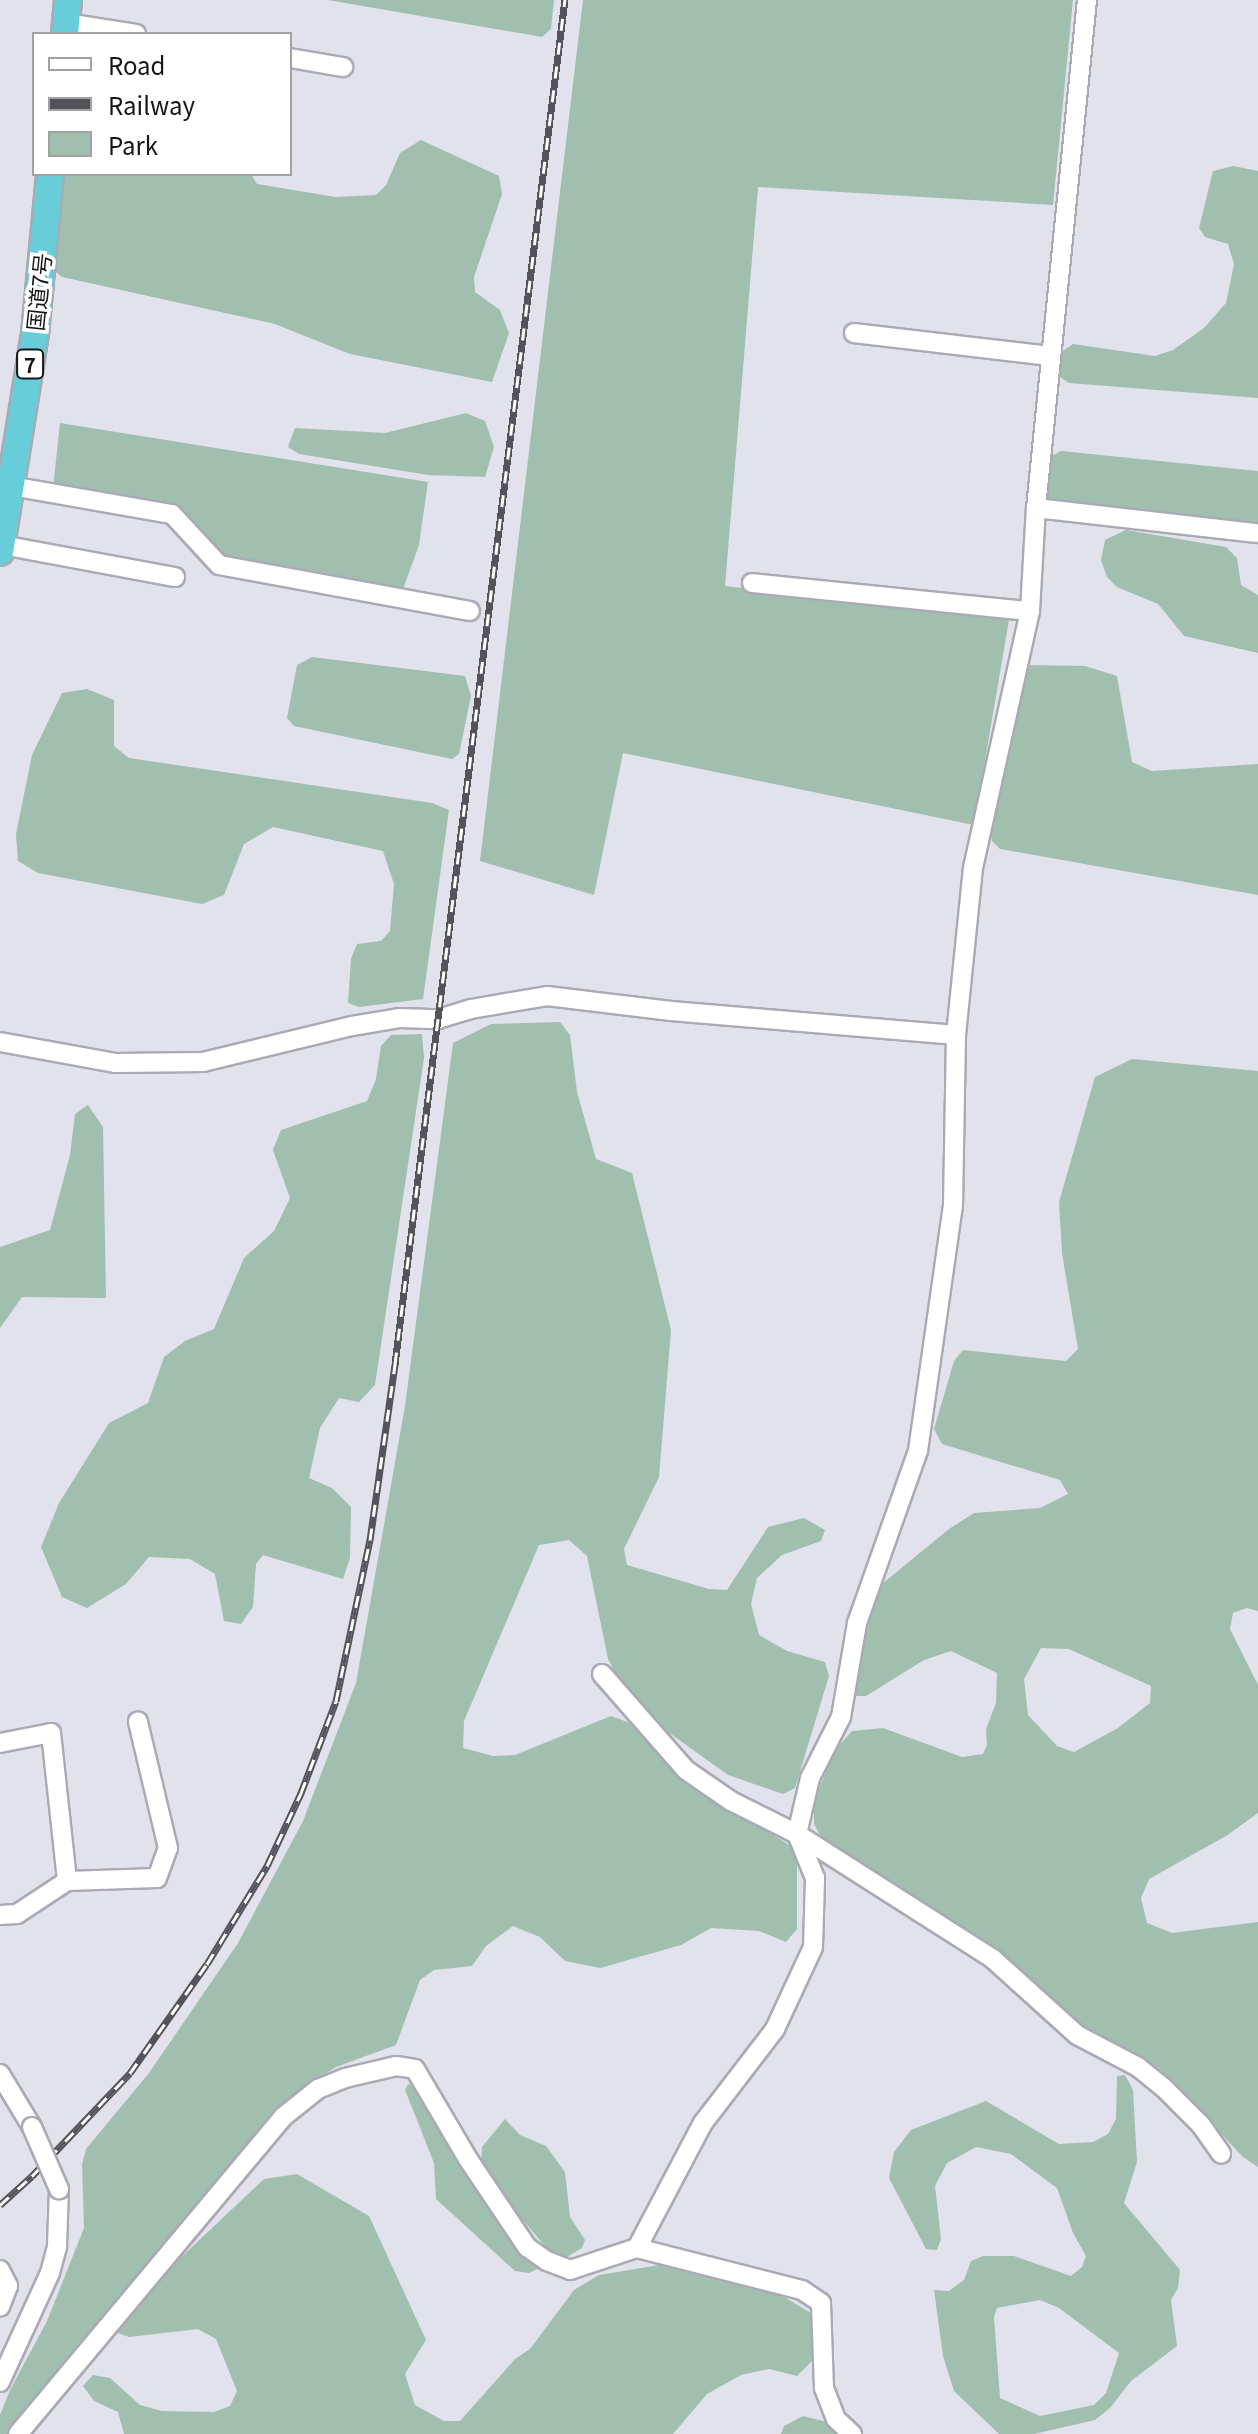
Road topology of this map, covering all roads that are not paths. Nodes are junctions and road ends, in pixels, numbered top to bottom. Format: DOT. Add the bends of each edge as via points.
graph roads {
  1 [pos="1087,0"];
  2 [pos="67,19"];
  3 [pos="127,32"];
  4 [pos="292,58"];
  5 [pos="343,67"];
  6 [pos="50,176"];
  7 [pos="854,333"];
  8 [pos="1050,356"];
  9 [pos="11,486"];
  10 [pos="1036,508"];
  11 [pos="1257,533"];
  12 [pos="1,549"];
  13 [pos="175,577"];
  14 [pos="752,583"];
  15 [pos="470,611"];
  16 [pos="1030,611"];
  17 [pos="956,1035"];
  18 [pos="0,1042"];
  19 [pos="602,1674"];
  20 [pos="138,1722"];
  21 [pos="0,1743"];
  22 [pos="797,1834"];
  23 [pos="67,1881"];
  24 [pos="0,1915"];
  25 [pos="0,2074"];
  26 [pos="1221,2154"];
  27 [pos="637,2248"];
  28 [pos="0,2270"];
  29 [pos="0,2307"];
  30 [pos="0,2382"];
  31 [pos="18,2434"];
  32 [pos="852,2434"];
  1 -- 8 [label="street"];
  2 -- 3 [label="street"];
  4 -- 5 [label="street"];
  6 -- 9 [label="highway, 国道7号 / 7" via="35,334"];
  7 -- 8 [label="street"];
  8 -- 10 [label="street"];
  9 -- 12 [label="highway, 国道7号 / 7"];
  9 -- 15 [label="street" via="172,514 219,565"];
  10 -- 11 [label="street"];
  10 -- 16 [label="street"];
  12 -- 13 [label="street"];
  14 -- 16 [label="street"];
  16 -- 17 [label="street" via="973,868"];
  17 -- 18 [label="street" via="547,996 438,1019 400,1018 352,1026 203,1062 116,1063"];
  17 -- 22 [label="street" via="953,1206 918,1451 857,1623 841,1717 810,1778"];
  19 -- 22 [label="street" via="686,1770 731,1801"];
  20 -- 23 [label="street" via="168,1848 157,1878"];
  21 -- 23 [label="street" via="51,1733"];
  22 -- 26 [label="street" via="993,1959 1077,2035 1138,2067 1201,2125"];
  22 -- 27 [label="street" via="815,1878 813,1947 775,2029 703,2123"];
  23 -- 24 [label="street" via="17,1914"];
  25 -- 30 [label="street, bridge" via="32,2127 59,2189 57,2246 50,2273"];
  27 -- 31 [label="street" via="570,2270 547,2261 527,2247 415,2069 396,2066 345,2078 318,2089 283,2117"];
  27 -- 32 [label="street" via="802,2290 821,2303 824,2388 836,2419"];
  28 -- 29 [label="street" via="8,2286"];
}
